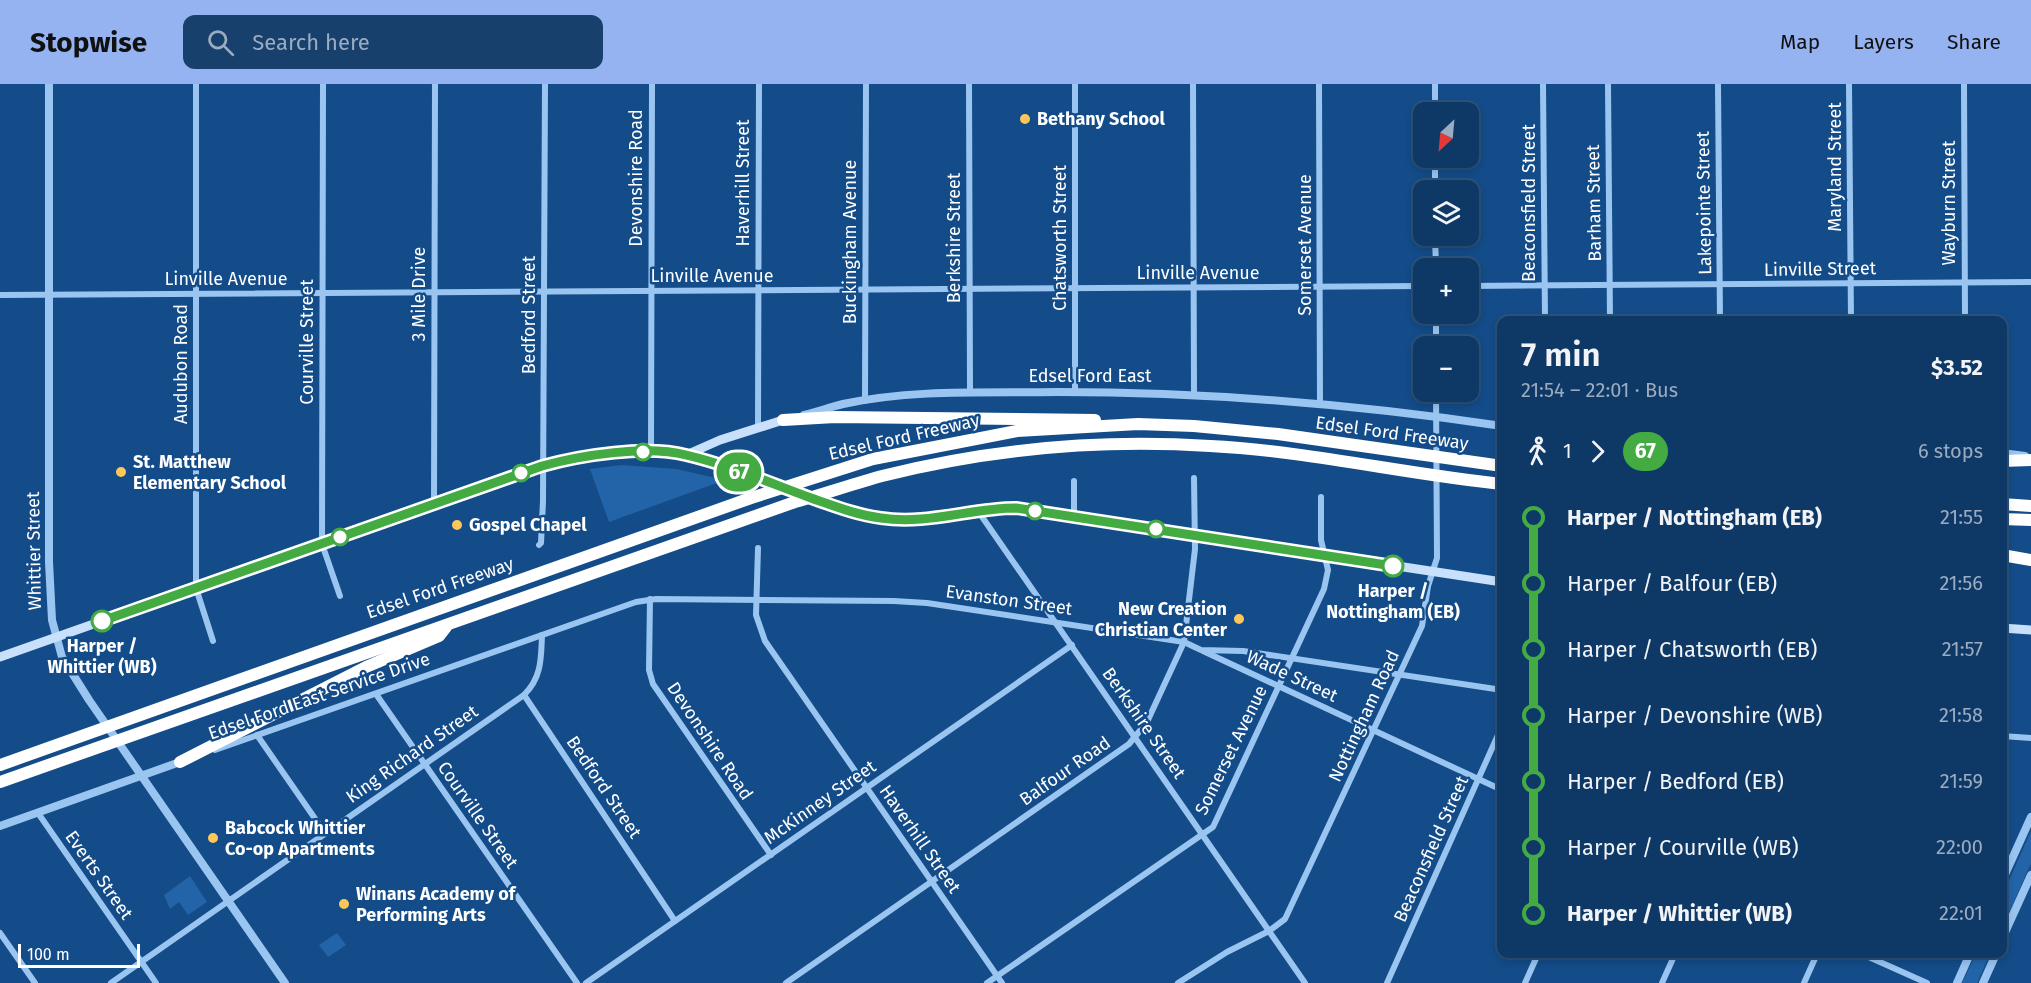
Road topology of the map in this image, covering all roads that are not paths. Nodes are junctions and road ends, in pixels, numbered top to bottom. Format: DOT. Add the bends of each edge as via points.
graph roads {
  1 [pos="49,84"];
  2 [pos="196,84"];
  3 [pos="323,84"];
  4 [pos="435,84"];
  5 [pos="544,84"];
  6 [pos="652,84"];
  7 [pos="759,84"];
  8 [pos="866,84"];
  9 [pos="969,84"];
  10 [pos="1075,84"];
  11 [pos="1193,84"];
  12 [pos="1319,84"];
  13 [pos="1435,84"];
  14 [pos="1543,84"];
  15 [pos="1608,84"];
  16 [pos="1718,84"];
  17 [pos="1849,84"];
  18 [pos="1964,84"];
  19 [pos="1435,102"];
  20 [pos="1965,282"];
  21 [pos="2031,282"];
  22 [pos="1851,284"];
  23 [pos="1720,285"];
  24 [pos="1413,286"];
  25 [pos="1479,286"];
  26 [pos="1544,286"];
  27 [pos="1610,286"];
  28 [pos="1320,287"];
  29 [pos="1193,288"];
  30 [pos="969,289"];
  31 [pos="1075,289"];
  32 [pos="758,290"];
  33 [pos="865,290"];
  34 [pos="651,291"];
  35 [pos="434,292"];
  36 [pos="544,292"];
  37 [pos="323,293"];
  38 [pos="196,294"];
  39 [pos="0,295"];
  40 [pos="50,295"];
  41 [pos="1545,316"];
  42 [pos="1610,316"];
  43 [pos="1720,316"];
  44 [pos="1851,316"];
  45 [pos="1965,316"];
  46 [pos="1075,392"];
  47 [pos="970,393"];
  48 [pos="1194,394"];
  49 [pos="865,400"];
  50 [pos="1436,402"];
  51 [pos="1320,405"];
  52 [pos="1437,417"];
  53 [pos="783,420"];
  54 [pos="1138,424"];
  55 [pos="1497,425"];
  56 [pos="758,427"];
  57 [pos="651,452"];
  58 [pos="2007,454"];
  59 [pos="686,455"];
  60 [pos="2031,458"];
  61 [pos="2007,460"];
  62 [pos="1497,465"];
  63 [pos="542,466"];
  64 [pos="1194,478"];
  65 [pos="1074,482"];
  66 [pos="1497,483"];
  67 [pos="1321,497"];
  68 [pos="434,504"];
  69 [pos="2007,504"];
  70 [pos="2031,506"];
  71 [pos="978,510"];
  72 [pos="1074,517"];
  73 [pos="2007,519"];
  74 [pos="2031,520"];
  75 [pos="1194,535"];
  76 [pos="322,544"];
  77 [pos="539,545"];
  78 [pos="758,548"];
  79 [pos="1325,556"];
  80 [pos="2007,556"];
  81 [pos="2031,560"];
  82 [pos="1434,573"];
  83 [pos="1497,581"];
  84 [pos="196,588"];
  85 [pos="340,596"];
  86 [pos="650,599"];
  87 [pos="756,600"];
  88 [pos="1056,622"];
  89 [pos="448,624"];
  90 [pos="2007,628"];
  91 [pos="2031,630"];
  92 [pos="542,635"];
  93 [pos="57,637"];
  94 [pos="213,641"];
  95 [pos="1184,642"];
  96 [pos="1071,645"];
  97 [pos="1201,650"];
  98 [pos="0,657"];
  99 [pos="1292,658"];
  100 [pos="1399,675"];
  101 [pos="1279,686"];
  102 [pos="1497,689"];
  103 [pos="376,694"];
  104 [pos="524,695"];
  105 [pos="1373,730"];
  106 [pos="257,735"];
  107 [pos="2007,736"];
  108 [pos="1497,737"];
  109 [pos="1136,738"];
  110 [pos="2031,738"];
  111 [pos="180,762"];
  112 [pos="425,764"];
  113 [pos="0,765"];
  114 [pos="141,775"];
  115 [pos="1478,779"];
  116 [pos="0,782"];
  117 [pos="867,788"];
  118 [pos="1497,788"];
  119 [pos="38,813"];
  120 [pos="2031,817"];
  121 [pos="0,826"];
  122 [pos="325,833"];
  123 [pos="1202,833"];
  124 [pos="771,855"];
  125 [pos="2007,870"];
  126 [pos="2031,875"];
  127 [pos="932,882"];
  128 [pos="229,901"];
  129 [pos="675,921"];
  130 [pos="2007,928"];
  131 [pos="1269,931"];
  132 [pos="0,933"];
  133 [pos="1536,958"];
  134 [pos="1673,958"];
  135 [pos="1815,958"];
  136 [pos="1871,958"];
  137 [pos="1968,958"];
  138 [pos="1994,958"];
  139 [pos="142,962"];
  140 [pos="997,976"];
  141 [pos="35,983"];
  142 [pos="111,983"];
  143 [pos="156,983"];
  144 [pos="285,983"];
  145 [pos="577,983"];
  146 [pos="586,983"];
  147 [pos="786,983"];
  148 [pos="987,983"];
  149 [pos="1002,983"];
  150 [pos="1178,983"];
  151 [pos="1305,983"];
  152 [pos="1387,983"];
  153 [pos="1525,983"];
  154 [pos="1662,983"];
  155 [pos="1804,983"];
  156 [pos="1927,983"];
  157 [pos="1957,983"];
  158 [pos="1983,983"];
  1 -- 40 [label="street, Whittier Street"];
  2 -- 38 [label="street, Audubon Road"];
  3 -- 37 [label="street, Courville Street"];
  4 -- 35 [label="street, 3 Mile Drive"];
  5 -- 36 [label="street, Bedford Street"];
  6 -- 34 [label="street, Devonshire Road"];
  7 -- 32 [label="street, Haverhill Street"];
  8 -- 33 [label="street, Buckingham Avenue"];
  9 -- 30 [label="street, Berkshire Street"];
  10 -- 31 [label="street, Chatsworth Street"];
  11 -- 29 [label="street"];
  12 -- 28 [label="street, Somerset Avenue"];
  13 -- 19 [label="street"];
  14 -- 26 [label="street, Beaconsfield Street"];
  15 -- 27 [label="street, Barham Street"];
  16 -- 23 [label="street, Lakepointe Street"];
  17 -- 22 [label="street, Maryland Street"];
  18 -- 20 [label="street, Wayburn Street"];
  20 -- 21 [label="street, Linville Street"];
  20 -- 22 [label="street, Linville Street"];
  20 -- 45 [label="street, Wayburn Street"];
  22 -- 23 [label="street, Linville Street"];
  22 -- 44 [label="street, Maryland Street"];
  23 -- 27 [label="street, Linville Street"];
  23 -- 43 [label="street, Lakepointe Street"];
  24 -- 28 [label="street, Linville Avenue"];
  25 -- 26 [label="street"];
  26 -- 27 [label="street"];
  26 -- 41 [label="street, Beaconsfield Street"];
  27 -- 42 [label="street, Barham Street"];
  28 -- 29 [label="street, Linville Avenue"];
  28 -- 51 [label="street, Somerset Avenue"];
  29 -- 31 [label="street, Linville Avenue"];
  29 -- 48 [label="street"];
  30 -- 31 [label="street, Linville Avenue"];
  30 -- 33 [label="street, Linville Avenue"];
  30 -- 47 [label="street, Berkshire Street"];
  31 -- 46 [label="street, Chatsworth Street"];
  32 -- 33 [label="street, Linville Avenue"];
  32 -- 34 [label="street, Linville Avenue"];
  32 -- 56 [label="street, Haverhill Street"];
  33 -- 49 [label="street, Buckingham Avenue"];
  34 -- 36 [label="street, Linville Avenue"];
  34 -- 57 [label="street, Devonshire Road"];
  35 -- 36 [label="street, Linville Avenue"];
  35 -- 37 [label="street, Linville Avenue"];
  35 -- 68 [label="street, 3 Mile Drive"];
  36 -- 63 [label="street, Bedford Street"];
  37 -- 38 [label="street, Linville Avenue"];
  37 -- 76 [label="street, Courville Street"];
  38 -- 40 [label="street, Linville Avenue"];
  38 -- 84 [label="street, Audubon Road"];
  39 -- 40 [label="street, Linville Avenue"];
  40 -- 93 [label="street, Whittier Street" via="49,562 52,620"];
  46 -- 47 [label="street, Edsel Ford East"];
  46 -- 48 [label="street, Edsel Ford East"];
  47 -- 49 [label="street, Edsel Ford East"];
  48 -- 51 [label="street, Edsel Ford East"];
  49 -- 53 [label="street, Edsel Ford East"];
  50 -- 52 [label="street, Nottingham Road"];
  51 -- 52 [label="street, Edsel Ford East"];
  52 -- 55 [label="street, Edsel Ford East"];
  52 -- 82 [label="street, Nottingham Road"];
  53 -- 54 [label="highway" via="998,417"];
  53 -- 56 [label="main road, Edsel Ford East"];
  54 -- 62 [label="highway, Edsel Ford Freeway" via="1278,434"];
  54 -- 113 [label="highway, Edsel Ford Freeway" via="1017,431 873,459 828,472"];
  56 -- 59 [label="main road, Edsel Ford East"];
  57 -- 59 [label="main road"];
  57 -- 63 [label="main road" via="597,454"];
  58 -- 60 [label="street"];
  59 -- 71 [label="main road" via="859,514 895,520"];
  60 -- 61 [label="highway"];
  63 -- 68 [label="main road"];
  63 -- 77 [label="street, Bedford Street"];
  64 -- 75 [label="street, Balfour Road"];
  65 -- 72 [label="street"];
  66 -- 89 [label="highway, Edsel Ford Freeway" via="1211,446 1110,444 1004,453 881,476 795,502"];
  67 -- 79 [label="street, Somerset Avenue"];
  68 -- 76 [label="main road"];
  69 -- 70 [label="highway"];
  71 -- 72 [label="main road" via="1016,508"];
  71 -- 88 [label="street, Berkshire Street"];
  72 -- 75 [label="main road"];
  73 -- 74 [label="highway"];
  75 -- 79 [label="main road"];
  75 -- 95 [label="street, Balfour Road"];
  76 -- 84 [label="main road"];
  76 -- 85 [label="street, Courville Street"];
  78 -- 87 [label="street, Haverhill Street"];
  79 -- 82 [label="main road"];
  79 -- 99 [label="street, Somerset Avenue" via="1328,570 1324,588"];
  80 -- 81 [label="highway"];
  82 -- 83 [label="main road"];
  82 -- 100 [label="street, Nottingham Road" via="1428,585 1422,626"];
  84 -- 93 [label="main road"];
  84 -- 94 [label="street, Audubon Road"];
  86 -- 87 [label="street, Evanston Street"];
  86 -- 92 [label="street, Edsel Ford East Service Drive"];
  86 -- 124 [label="street, Devonshire Road" via="649,670 653,684"];
  87 -- 88 [label="street, Evanston Street" via="927,603"];
  87 -- 117 [label="street, Haverhill Street" via="765,641"];
  88 -- 95 [label="street, Evanston Street"];
  88 -- 96 [label="street, Berkshire Street"];
  89 -- 111 [label="highway" via="439,636 366,667"];
  89 -- 116 [label="highway, Edsel Ford Freeway"];
  90 -- 91 [label="main road"];
  92 -- 103 [label="street, Edsel Ford East Service Drive"];
  92 -- 104 [label="street" via="541,668"];
  93 -- 98 [label="main road"];
  93 -- 114 [label="street, Whittier Street" via="62,657"];
  95 -- 97 [label="street, Evanston Street"];
  95 -- 109 [label="street, Balfour Road"];
  96 -- 109 [label="street, Berkshire Street"];
  96 -- 117 [label="street, McKinney Street"];
  97 -- 99 [label="street, Evanston Street"];
  97 -- 101 [label="street, Wade Street"];
  99 -- 100 [label="street, Evanston Street"];
  99 -- 101 [label="street, Somerset Avenue"];
  100 -- 102 [label="street, Evanston Street"];
  100 -- 105 [label="street, Nottingham Road"];
  101 -- 105 [label="street, Wade Street"];
  101 -- 123 [label="street, Somerset Avenue" via="1213,827"];
  103 -- 106 [label="street, Edsel Ford East Service Drive"];
  103 -- 112 [label="street, Courville Street"];
  104 -- 112 [label="street, King Richard Street"];
  104 -- 129 [label="street, Bedford Street"];
  105 -- 115 [label="street, Wade Street"];
  105 -- 131 [label="street, Nottingham Road" via="1285,919"];
  106 -- 111 [label="street, Edsel Ford East Service Drive"];
  106 -- 122 [label="street"];
  107 -- 110 [label="street"];
  108 -- 115 [label="street, Beaconsfield Street"];
  109 -- 123 [label="street, Berkshire Street"];
  109 -- 127 [label="street, Balfour Road"];
  111 -- 114 [label="street, Edsel Ford East Service Drive"];
  112 -- 122 [label="street, King Richard Street"];
  112 -- 145 [label="street, Courville Street"];
  114 -- 119 [label="street, Edsel Ford East Service Drive"];
  114 -- 128 [label="street, Whittier Street"];
  115 -- 118 [label="street, Wade Street"];
  115 -- 152 [label="street, Beaconsfield Street"];
  117 -- 124 [label="street, McKinney Street"];
  117 -- 127 [label="street, Haverhill Street"];
  119 -- 121 [label="street, Edsel Ford East Service Drive"];
  119 -- 139 [label="street, Everts Street"];
  120 -- 125 [label="street"];
  122 -- 128 [label="street, King Richard Street"];
  123 -- 131 [label="street, Berkshire Street"];
  123 -- 140 [label="street, Somerset Avenue"];
  124 -- 129 [label="street, McKinney Street"];
  126 -- 130 [label="street"];
  127 -- 140 [label="street, Haverhill Street"];
  127 -- 147 [label="street, Balfour Road"];
  128 -- 139 [label="street, King Richard Street"];
  128 -- 144 [label="street, Whittier Street"];
  129 -- 146 [label="street, McKinney Street"];
  131 -- 150 [label="street, Nottingham Road"];
  131 -- 151 [label="street, Berkshire Street"];
  132 -- 141 [label="street"];
  133 -- 153 [label="street"];
  134 -- 154 [label="street"];
  135 -- 155 [label="street"];
  136 -- 156 [label="street"];
  137 -- 157 [label="street"];
  138 -- 158 [label="street"];
  139 -- 142 [label="street, King Richard Street"];
  139 -- 143 [label="street, Everts Street"];
  140 -- 148 [label="street, Somerset Avenue"];
  140 -- 149 [label="street, Haverhill Street"];
}
